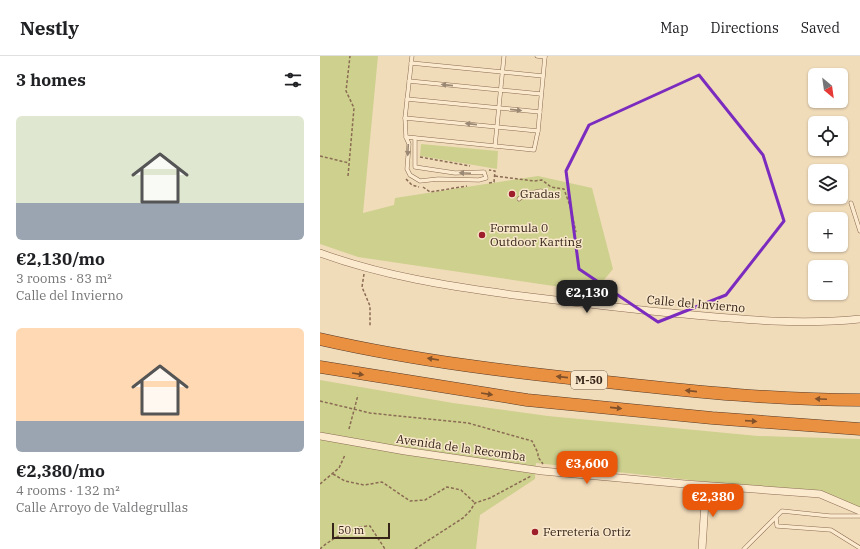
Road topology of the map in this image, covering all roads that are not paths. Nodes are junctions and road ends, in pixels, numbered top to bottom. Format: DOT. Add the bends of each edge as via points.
graph roads {
  1 [pos="412,56"];
  2 [pos="504,56"];
  3 [pos="537,56"];
  4 [pos="545,56"];
  5 [pos="411,63"];
  6 [pos="502,72"];
  7 [pos="543,76"];
  8 [pos="409,81"];
  9 [pos="500,90"];
  10 [pos="541,94"];
  11 [pos="407,99"];
  12 [pos="498,108"];
  13 [pos="540,112"];
  14 [pos="405,118"];
  15 [pos="496,127"];
  16 [pos="538,131"];
  17 [pos="406,137"];
  18 [pos="415,138"];
  19 [pos="495,146"];
  20 [pos="543,194"];
  21 [pos="519,200"];
  22 [pos="851,203"];
  23 [pos="860,231"];
  24 [pos="320,253"];
  25 [pos="860,319"];
  26 [pos="320,339"];
  27 [pos="320,367"];
  28 [pos="860,400"];
  29 [pos="860,429"];
  30 [pos="320,436"];
  31 [pos="706,486"];
  32 [pos="860,511"];
  33 [pos="860,516"];
  34 [pos="776,518"];
  35 [pos="860,548"];
  36 [pos="702,549"];
  37 [pos="744,549"];
  1 -- 5 [label="lane"];
  2 -- 6 [label="lane"];
  3 -- 4 [label="lane"];
  4 -- 7 [label="lane"];
  5 -- 6 [label="lane"];
  5 -- 8 [label="lane"];
  6 -- 7 [label="lane"];
  6 -- 9 [label="lane"];
  7 -- 10 [label="lane"];
  9 -- 8 [label="lane, one-way"];
  8 -- 11 [label="lane"];
  9 -- 10 [label="lane"];
  9 -- 12 [label="lane"];
  10 -- 13 [label="lane"];
  11 -- 12 [label="lane"];
  11 -- 14 [label="lane"];
  12 -- 13 [label="lane, one-way"];
  12 -- 15 [label="lane"];
  13 -- 16 [label="lane"];
  15 -- 14 [label="lane, one-way"];
  14 -- 17 [label="lane"];
  15 -- 16 [label="lane"];
  15 -- 19 [label="lane"];
  16 -- 19 [label="lane" via="534,150"];
  17 -- 18 [label="lane"];
  17 -- 18 [label="lane, one-way" via="409,144 407,168 414,179 420,181 486,178 484,172 471,174 415,167"];
  18 -- 19 [label="lane"];
  20 -- 21 [label="lane" via="541,191 525,194"];
  22 -- 23 [label="lane"];
  24 -- 25 [label="street, Calle del Invierno" via="365,268 443,286 573,302 758,321 810,322"];
  28 -- 26 [label="highway, M-50, one-way" via="712,393 547,376 358,348"];
  27 -- 29 [label="highway, M-50, one-way" via="527,400"];
  30 -- 31 [label="street, Avenida de la Recomba" via="542,471"];
  31 -- 32 [label="street, Avenida de la Recomba" via="820,494"];
  31 -- 36 [label="street"];
  33 -- 34 [label="lane" via="782,511"];
  34 -- 35 [label="lane" via="777,526 831,530"];
  34 -- 37 [label="lane"];
}
